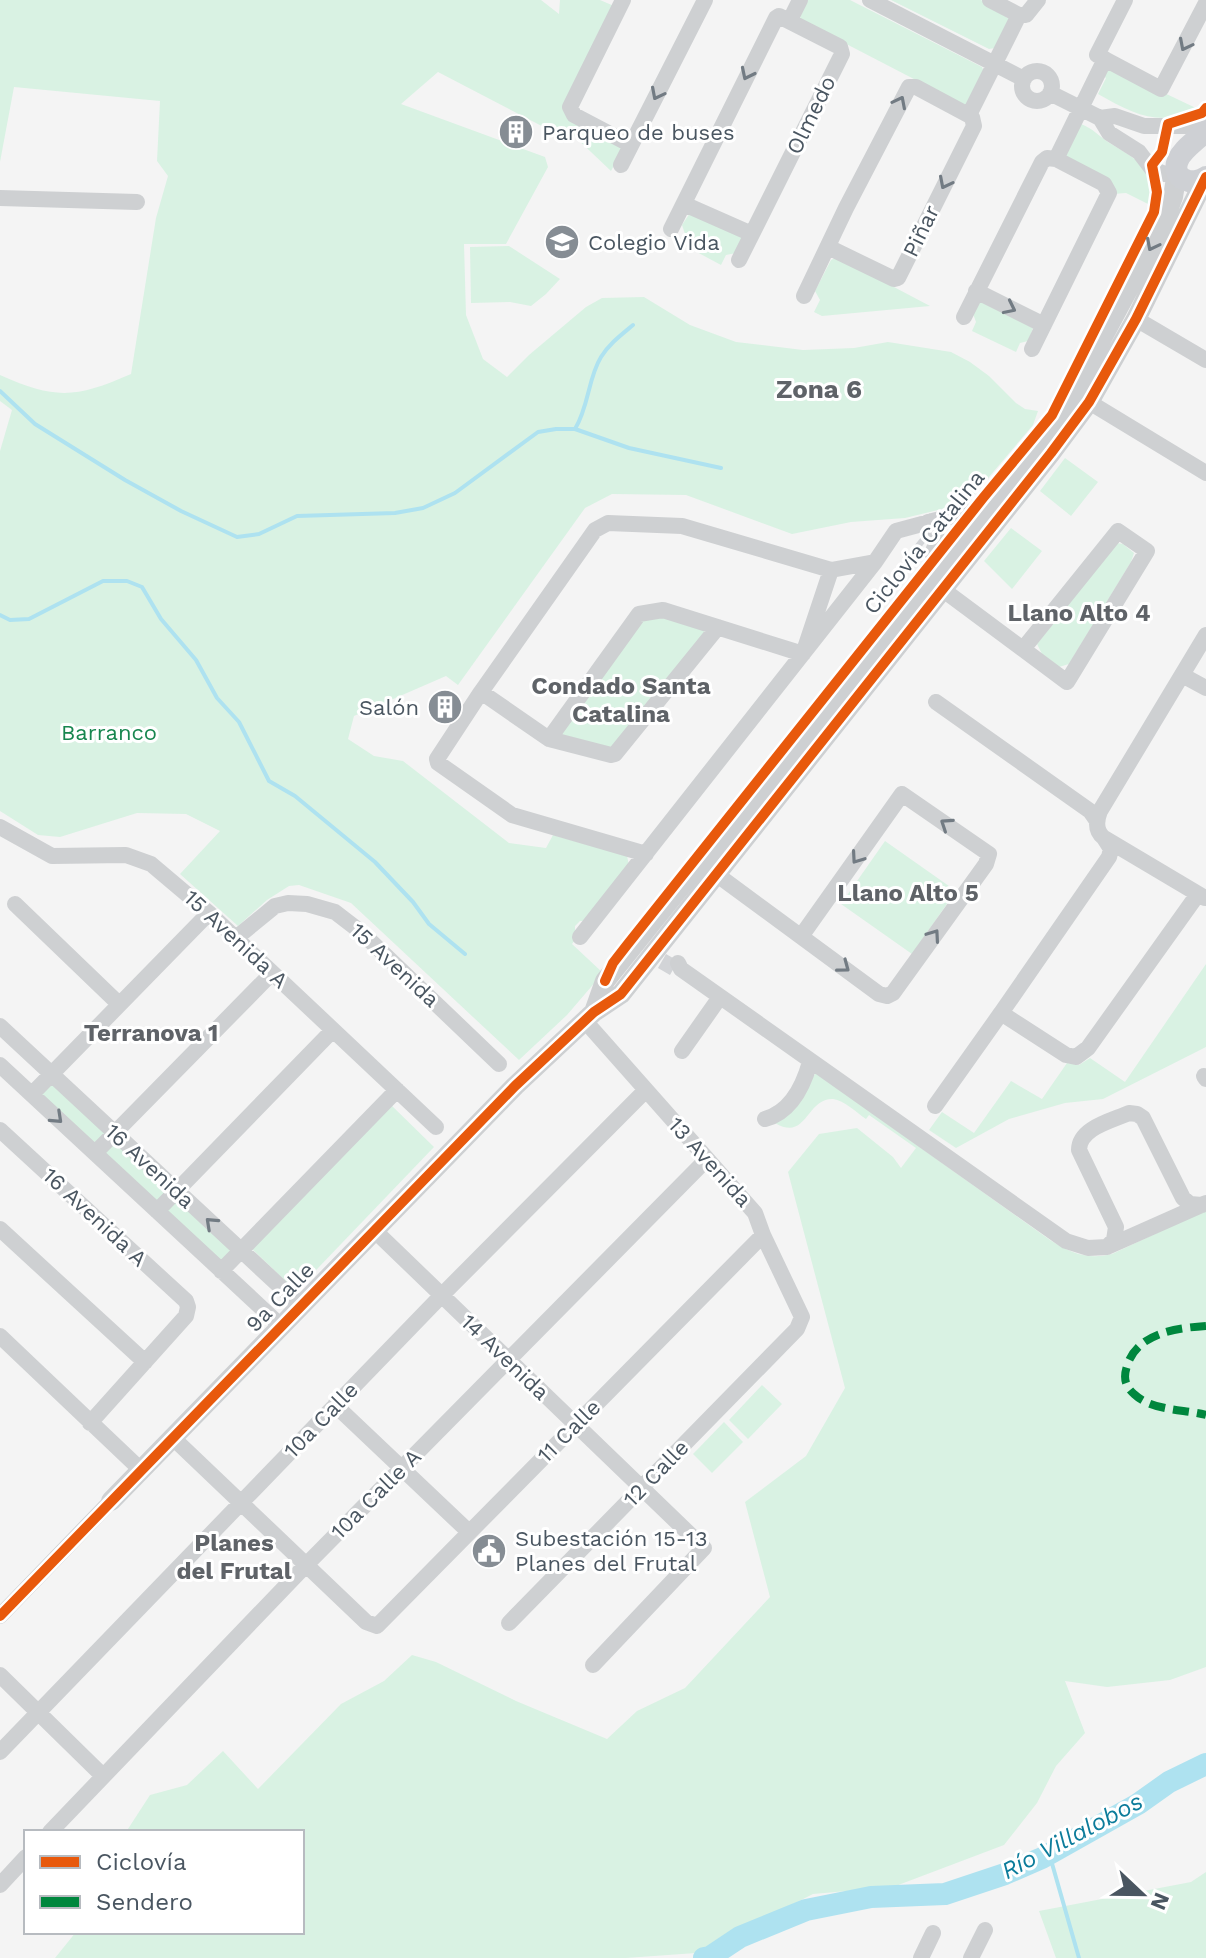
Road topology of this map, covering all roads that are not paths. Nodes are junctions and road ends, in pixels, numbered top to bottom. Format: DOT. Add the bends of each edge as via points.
graph roads {
  1 [pos="623,0"];
  2 [pos="705,0"];
  3 [pos="800,0"];
  4 [pos="870,0"];
  5 [pos="990,0"];
  6 [pos="1038,0"];
  7 [pos="1125,0"];
  8 [pos="1206,3"];
  9 [pos="1019,15"];
  10 [pos="790,20"];
  11 [pos="1105,59"];
  12 [pos="994,64"];
  13 [pos="1080,108"];
  14 [pos="1206,113"];
  15 [pos="969,115"];
  16 [pos="1100,118"];
  17 [pos="1139,125"];
  18 [pos="1168,128"];
  19 [pos="631,145"];
  20 [pos="1130,146"];
  21 [pos="1190,154"];
  22 [pos="1056,159"];
  23 [pos="621,165"];
  24 [pos="1203,184"];
  25 [pos="0,198"];
  26 [pos="137,202"];
  27 [pos="684,204"];
  28 [pos="671,229"];
  29 [pos="752,234"];
  30 [pos="828,247"];
  31 [pos="739,260"];
  32 [pos="976,291"];
  33 [pos="804,296"];
  34 [pos="964,317"];
  35 [pos="1114,318"];
  36 [pos="1136,319"];
  37 [pos="1044,325"];
  38 [pos="1032,349"];
  39 [pos="1206,360"];
  40 [pos="1089,402"];
  41 [pos="1206,473"];
  42 [pos="983,511"];
  43 [pos="927,522"];
  44 [pos="904,529"];
  45 [pos="929,550"];
  46 [pos="875,562"];
  47 [pos="831,570"];
  48 [pos="942,589"];
  49 [pos="718,627"];
  50 [pos="1206,635"];
  51 [pos="1023,649"];
  52 [pos="803,654"];
  53 [pos="1182,675"];
  54 [pos="1206,688"];
  55 [pos="481,692"];
  56 [pos="936,702"];
  57 [pos="549,739"];
  58 [pos="1097,821"];
  59 [pos="3,834"];
  60 [pos="1104,838"];
  61 [pos="646,854"];
  62 [pos="716,874"];
  63 [pos="1202,896"];
  64 [pos="15,904"];
  65 [pos="209,913"];
  66 [pos="802,935"];
  67 [pos="580,937"];
  68 [pos="236,938"];
  69 [pos="668,959"];
  70 [pos="272,973"];
  71 [pos="720,997"];
  72 [pos="119,1004"];
  73 [pos="1001,1013"];
  74 [pos="590,1017"];
  75 [pos="0,1026"];
  76 [pos="333,1030"];
  77 [pos="682,1051"];
  78 [pos="810,1062"];
  79 [pos="499,1064"];
  80 [pos="0,1065"];
  81 [pos="51,1074"];
  82 [pos="397,1090"];
  83 [pos="646,1090"];
  84 [pos="32,1094"];
  85 [pos="935,1106"];
  86 [pos="765,1119"];
  87 [pos="436,1127"];
  88 [pos="0,1130"];
  89 [pos="114,1133"];
  90 [pos="95,1153"];
  91 [pos="706,1160"];
  92 [pos="177,1191"];
  93 [pos="1205,1204"];
  94 [pos="157,1211"];
  95 [pos="0,1229"];
  96 [pos="374,1230"];
  97 [pos="763,1235"];
  98 [pos="1107,1247"];
  99 [pos="240,1250"];
  100 [pos="221,1271"];
  101 [pos="442,1295"];
  102 [pos="300,1305"];
  103 [pos="801,1321"];
  104 [pos="280,1325"];
  105 [pos="0,1336"];
  106 [pos="508,1360"];
  107 [pos="145,1362"];
  108 [pos="335,1405"];
  109 [pos="90,1423"];
  110 [pos="575,1425"];
  111 [pos="172,1437"];
  112 [pos="402,1469"];
  113 [pos="141,1470"];
  114 [pos="641,1489"];
  115 [pos="111,1501"];
  116 [pos="241,1503"];
  117 [pos="469,1532"];
  118 [pos="306,1565"];
  119 [pos="0,1616"];
  120 [pos="509,1623"];
  121 [pos="593,1665"];
  122 [pos="0,1675"];
  123 [pos="39,1713"];
  124 [pos="0,1752"];
  125 [pos="103,1776"];
  126 [pos="52,1830"];
  127 [pos="24,1859"];
  128 [pos="0,1885"];
  129 [pos="985,1930"];
  130 [pos="933,1933"];
  131 [pos="921,1958"];
  132 [pos="971,1958"];
  1 -- 19 [label="street" via="570,107 574,115"];
  2 -- 19 [label="street, one-way"];
  3 -- 10 [label="street"];
  4 -- 12 [label="street"];
  5 -- 9 [label="street"];
  6 -- 9 [label="street" via="1030,13"];
  7 -- 11 [label="street" via="1097,55"];
  8 -- 11 [label="street, one-way" via="1163,89"];
  9 -- 12 [label="street, Piñar"];
  10 -- 27 [label="street, one-way" via="776,18"];
  10 -- 29 [label="street, Olmedo" via="840,47 842,54"];
  11 -- 13 [label="street"];
  12 -- 13 [label="street" via="1024,79 1033,71 1044,72 1052,83 1050,93"];
  12 -- 15 [label="street, Piñar"];
  13 -- 16 [label="street"];
  13 -- 22 [label="street"];
  14 -- 18 [label="street" via="1195,123"];
  30 -- 15 [label="street, one-way" via="909,87"];
  15 -- 30 [label="street, Piñar, one-way" via="974,126 898,278"];
  16 -- 17 [label="street" via="1115,116"];
  16 -- 20 [label="street" via="1109,133"];
  17 -- 18 [label="street"];
  17 -- 20 [label="street"];
  18 -- 21 [label="street" via="1181,133"];
  19 -- 23 [label="street"];
  20 -- 21 [label="street"];
  21 -- 24 [label="main road" via="1190,183"];
  21 -- 35 [label="street, one-way" via="1166,217"];
  22 -- 32 [label="street" via="1042,162"];
  22 -- 37 [label="street" via="1100,181 1109,193"];
  24 -- 36 [label="street"];
  25 -- 26 [label="street"];
  27 -- 28 [label="street"];
  27 -- 29 [label="street"];
  29 -- 31 [label="street, Olmedo"];
  30 -- 33 [label="street"];
  32 -- 34 [label="street"];
  32 -- 37 [label="street, one-way"];
  35 -- 40 [label="street" via="1113,336 1090,382"];
  35 -- 42 [label="street" via="1064,409"];
  36 -- 39 [label="street"];
  36 -- 40 [label="street"];
  37 -- 38 [label="street"];
  40 -- 41 [label="street"];
  40 -- 48 [label="street, 9a Calle"];
  42 -- 43 [label="street"];
  42 -- 45 [label="street"];
  43 -- 44 [label="street"];
  43 -- 45 [label="street" via="938,540"];
  44 -- 45 [label="street"];
  44 -- 46 [label="street" via="896,531"];
  45 -- 74 [label="street" via="605,981"];
  46 -- 47 [label="street"];
  46 -- 52 [label="street"];
  47 -- 52 [label="street"];
  47 -- 55 [label="street" via="682,526 601,525"];
  48 -- 51 [label="street"];
  48 -- 62 [label="street, 9a Calle"];
  49 -- 52 [label="street"];
  49 -- 57 [label="street" via="615,754"];
  49 -- 57 [label="street" via="663,610 639,614"];
  50 -- 53 [label="street"];
  51 -- 51 [label="street" via="1067,682 1147,551 1118,531"];
  52 -- 61 [label="street"];
  53 -- 54 [label="street"];
  53 -- 58 [label="street"];
  55 -- 57 [label="street"];
  55 -- 61 [label="street" via="437,756 438,763 512,815"];
  56 -- 58 [label="street"];
  58 -- 60 [label="street"];
  59 -- 65 [label="street, 15 Avenida A" via="52,856 138,857"];
  60 -- 63 [label="street"];
  60 -- 73 [label="street" via="1109,857"];
  61 -- 67 [label="street"];
  62 -- 66 [label="street"];
  62 -- 69 [label="street, 9a Calle"];
  63 -- 73 [label="street" via="1081,1056 1066,1055"];
  64 -- 72 [label="street"];
  65 -- 68 [label="street, 15 Avenida A"];
  65 -- 72 [label="street"];
  66 -- 66 [label="street, one-way" via="879,994 890,995 989,854 902,794"];
  68 -- 70 [label="street, 15 Avenida A"];
  68 -- 79 [label="street, 15 Avenida" via="275,906 307,904 335,912"];
  69 -- 71 [label="street"];
  69 -- 74 [label="street, 9a Calle"];
  70 -- 76 [label="street, 15 Avenida A"];
  70 -- 89 [label="street"];
  71 -- 77 [label="street"];
  71 -- 78 [label="street"];
  72 -- 81 [label="street"];
  73 -- 85 [label="street"];
  74 -- 83 [label="street, 13 Avenida"];
  74 -- 96 [label="street, 9a Calle"];
  75 -- 81 [label="street, 16 Avenida"];
  76 -- 82 [label="street, 15 Avenida A"];
  76 -- 92 [label="street"];
  78 -- 86 [label="street" via="791,1102"];
  78 -- 98 [label="street" via="1056,1235 1088,1248"];
  80 -- 84 [label="street, 16 Avenida"];
  81 -- 84 [label="street"];
  81 -- 89 [label="street, 16 Avenida"];
  82 -- 87 [label="street, 15 Avenida A"];
  82 -- 99 [label="street"];
  83 -- 91 [label="street, 13 Avenida"];
  83 -- 101 [label="street, 10a Calle"];
  84 -- 90 [label="street, 16 Avenida, one-way"];
  88 -- 107 [label="street, 16 Avenida A" via="186,1301 186,1316"];
  89 -- 90 [label="street"];
  89 -- 92 [label="street, 16 Avenida"];
  90 -- 94 [label="street, 16 Avenida"];
  91 -- 97 [label="street, 13 Avenida" via="755,1213"];
  91 -- 106 [label="street, 10a Calle A"];
  92 -- 94 [label="street"];
  99 -- 92 [label="street, 16 Avenida, one-way"];
  93 -- 98 [label="street"];
  93 -- 98 [label="street" via="1183,1198 1143,1118 1129,1113 1085,1133 1079,1143 1116,1227"];
  94 -- 100 [label="street, 16 Avenida"];
  95 -- 107 [label="street"];
  96 -- 101 [label="street, 14 Avenida"];
  96 -- 102 [label="street, 9a Calle"];
  97 -- 103 [label="street, 13 Avenida" via="802,1313"];
  97 -- 110 [label="street, 11 Calle"];
  99 -- 100 [label="street"];
  99 -- 102 [label="street, 16 Avenida"];
  100 -- 104 [label="street, 16 Avenida"];
  101 -- 106 [label="street, 14 Avenida"];
  101 -- 108 [label="street, 10a Calle"];
  102 -- 104 [label="street, 9a Calle"];
  103 -- 114 [label="street, 12 Calle"];
  104 -- 111 [label="street, 9a Calle"];
  105 -- 109 [label="street"];
  106 -- 110 [label="street, 14 Avenida"];
  106 -- 112 [label="street, 10a Calle A"];
  107 -- 109 [label="street"];
  108 -- 112 [label="street"];
  108 -- 116 [label="street, 10a Calle"];
  109 -- 113 [label="street"];
  110 -- 114 [label="street, 14 Avenida"];
  110 -- 117 [label="street, 11 Calle"];
  111 -- 113 [label="street, 9a Calle"];
  111 -- 116 [label="street"];
  112 -- 117 [label="street"];
  112 -- 118 [label="street, 10a Calle A"];
  113 -- 115 [label="street, 9a Calle"];
  114 -- 120 [label="street, 12 Calle"];
  114 -- 121 [label="street, 14 Avenida" via="704,1550"];
  115 -- 119 [label="street, 9a Calle"];
  116 -- 118 [label="street"];
  116 -- 123 [label="street, 10a Calle"];
  117 -- 118 [label="street, 11 Calle" via="375,1627"];
  118 -- 125 [label="street, 10a Calle A"];
  122 -- 123 [label="street"];
  123 -- 124 [label="street, 10a Calle"];
  123 -- 125 [label="street"];
  125 -- 126 [label="street, 10a Calle A"];
  127 -- 128 [label="street"];
  129 -- 132 [label="street"];
  130 -- 131 [label="street"];
}
